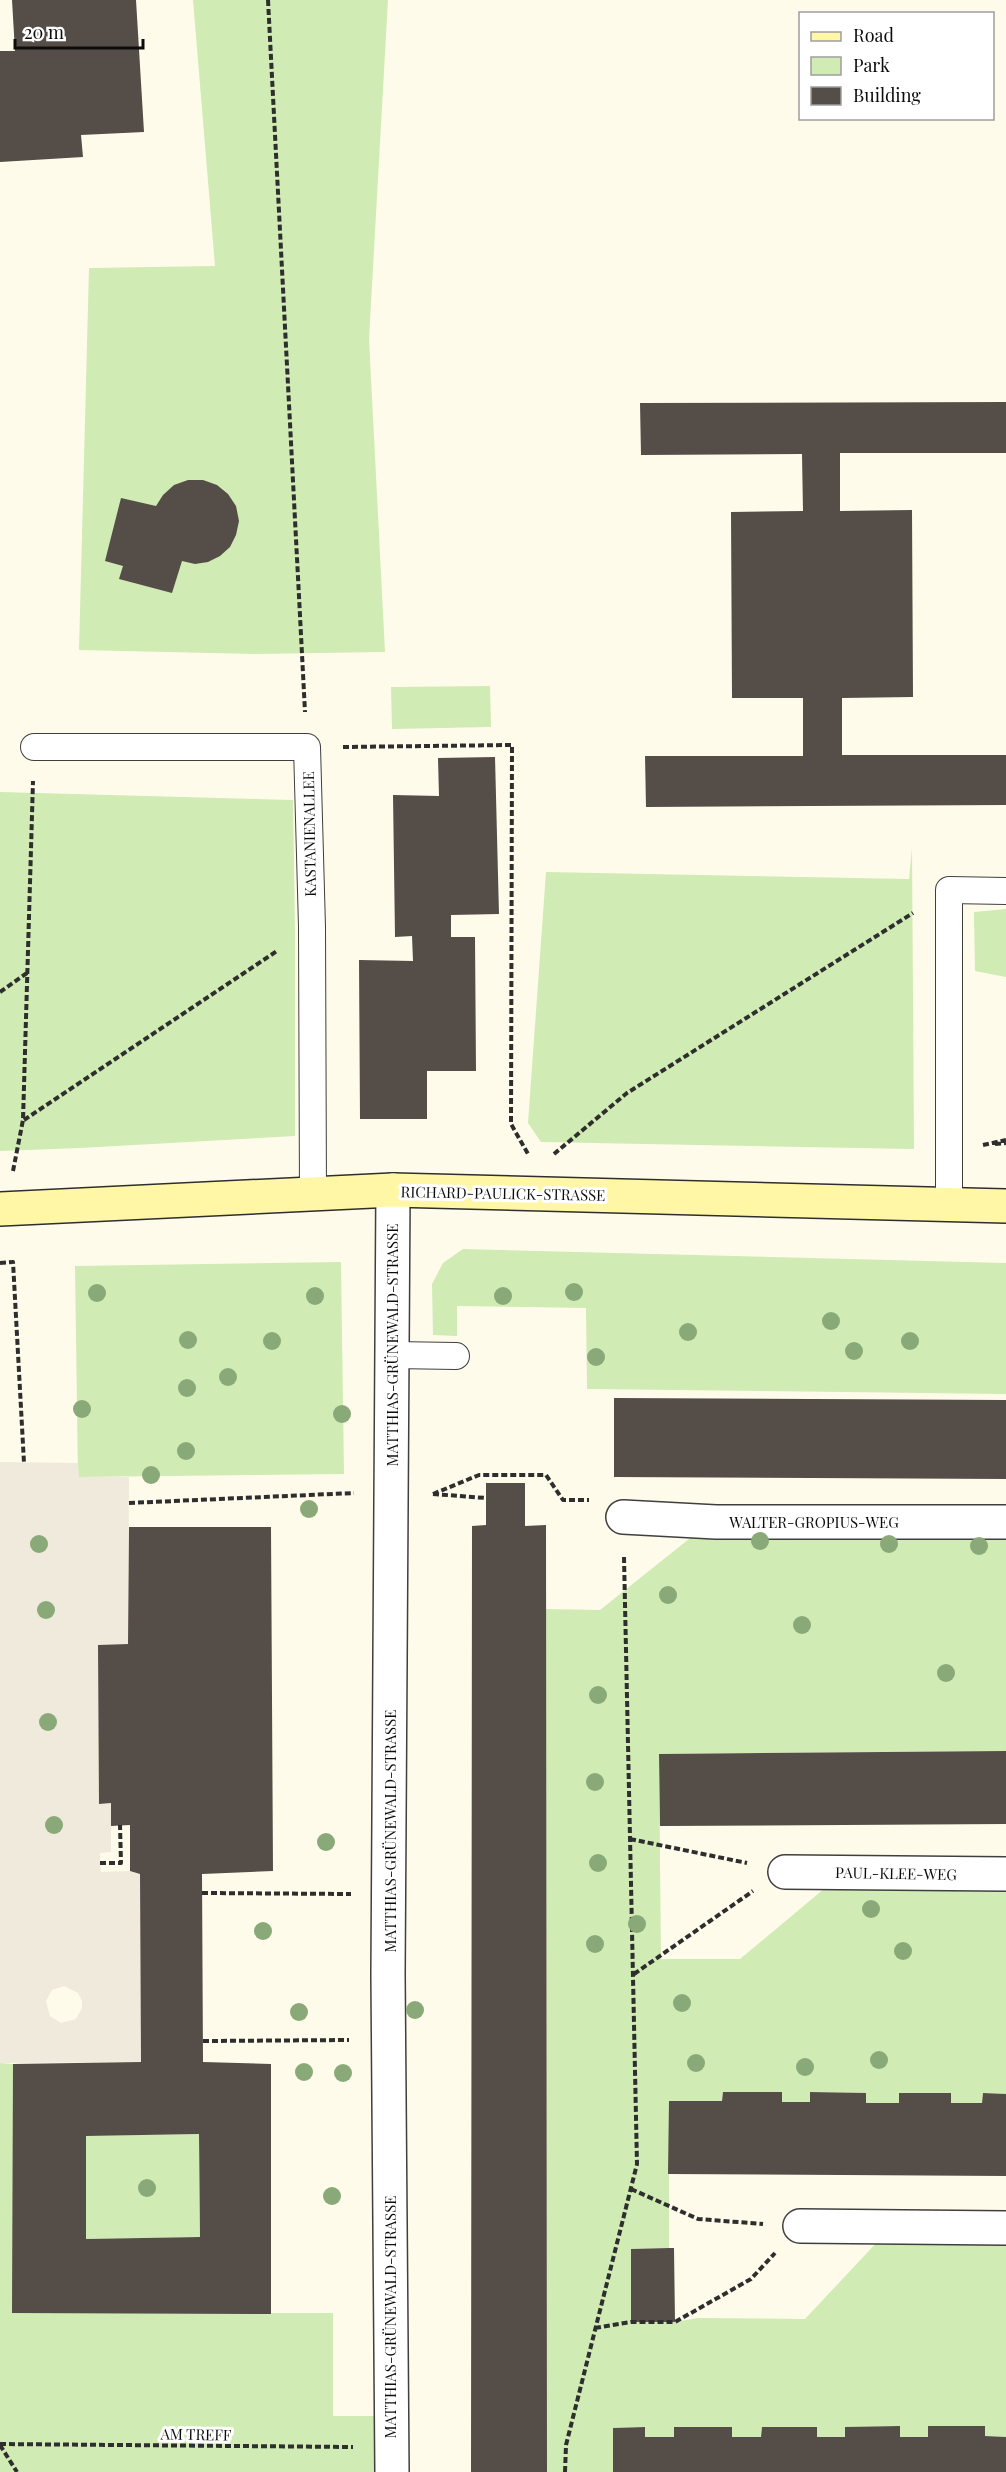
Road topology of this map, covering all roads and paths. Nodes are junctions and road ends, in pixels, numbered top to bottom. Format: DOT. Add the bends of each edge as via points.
graph roads {
  1 [pos="268,0"];
  2 [pos="34,747"];
  3 [pos="307,747"];
  4 [pos="949,890"];
  5 [pos="1006,891"];
  6 [pos="312,927"];
  7 [pos="28,973"];
  8 [pos="0,992"];
  9 [pos="23,1120"];
  10 [pos="537,1168"];
  11 [pos="13,1172"];
  12 [pos="393,1190"];
  13 [pos="313,1193"];
  14 [pos="507,1193"];
  15 [pos="949,1204"];
  16 [pos="1006,1206"];
  17 [pos="0,1209"];
  18 [pos="0,1263"];
  19 [pos="393,1355"];
  20 [pos="456,1356"];
  21 [pos="24,1463"];
  22 [pos="392,1492"];
  23 [pos="486,1498"];
  24 [pos="129,1503"];
  25 [pos="623,1517"];
  26 [pos="1006,1522"];
  27 [pos="120,1825"];
  28 [pos="630,1839"];
  29 [pos="100,1863"];
  30 [pos="784,1871"];
  31 [pos="1006,1874"];
  32 [pos="202,1893"];
  33 [pos="389,1894"];
  34 [pos="633,1975"];
  35 [pos="389,2039"];
  36 [pos="203,2041"];
  37 [pos="631,2189"];
  38 [pos="800,2226"];
  39 [pos="1006,2228"];
  40 [pos="595,2328"];
  41 [pos="0,2444"];
  42 [pos="391,2460"];
  43 [pos="17,2472"];
  44 [pos="566,2472"];
  1 -- 3 [label="path"];
  2 -- 3 [label="lane"];
  2 -- 7 [label="path"];
  3 -- 6 [label="lane, KASTANIENALLEE"];
  3 -- 10 [label="path" via="512,745 511,1124"];
  4 -- 5 [label="lane"];
  4 -- 10 [label="path" via="627,1094"];
  4 -- 15 [label="lane"];
  6 -- 9 [label="path"];
  6 -- 13 [label="lane, KASTANIENALLEE"];
  7 -- 8 [label="path"];
  7 -- 9 [label="path"];
  9 -- 11 [label="path"];
  10 -- 14 [label="path"];
  12 -- 13 [label="street, RICHARD-PAULICK-STRASSE"];
  12 -- 14 [label="street, RICHARD-PAULICK-STRASSE"];
  12 -- 19 [label="street, MATTHIAS-GRÜNEWALD-STRASSE"];
  13 -- 17 [label="street, RICHARD-PAULICK-STRASSE"];
  14 -- 15 [label="street, RICHARD-PAULICK-STRASSE"];
  15 -- 16 [label="street, RICHARD-PAULICK-STRASSE"];
  18 -- 21 [label="path" via="13,1262"];
  19 -- 20 [label="lane"];
  19 -- 22 [label="street, MATTHIAS-GRÜNEWALD-STRASSE"];
  22 -- 24 [label="path"];
  22 -- 33 [label="street, MATTHIAS-GRÜNEWALD-STRASSE"];
  23 -- 25 [label="path" via="433,1494 478,1475 546,1475 563,1500 602,1500"];
  25 -- 26 [label="street, WALTER-GROPIUS-WEG" via="716,1522"];
  25 -- 28 [label="path"];
  27 -- 29 [label="path" via="121,1863"];
  28 -- 30 [label="path"];
  28 -- 34 [label="path"];
  30 -- 31 [label="street, PAUL-KLEE-WEG"];
  30 -- 34 [label="path"];
  32 -- 33 [label="path"];
  33 -- 35 [label="street, MATTHIAS-GRÜNEWALD-STRASSE"];
  34 -- 37 [label="path" via="637,2164"];
  35 -- 36 [label="path"];
  35 -- 42 [label="street, MATTHIAS-GRÜNEWALD-STRASSE"];
  37 -- 38 [label="path" via="698,2219"];
  37 -- 40 [label="path"];
  38 -- 39 [label="street"];
  38 -- 40 [label="path" via="751,2279 675,2322 632,2322"];
  40 -- 44 [label="path" via="566,2445"];
  41 -- 42 [label="path, AM TREFF"];
  41 -- 43 [label="path, AM TREFF"];
}
